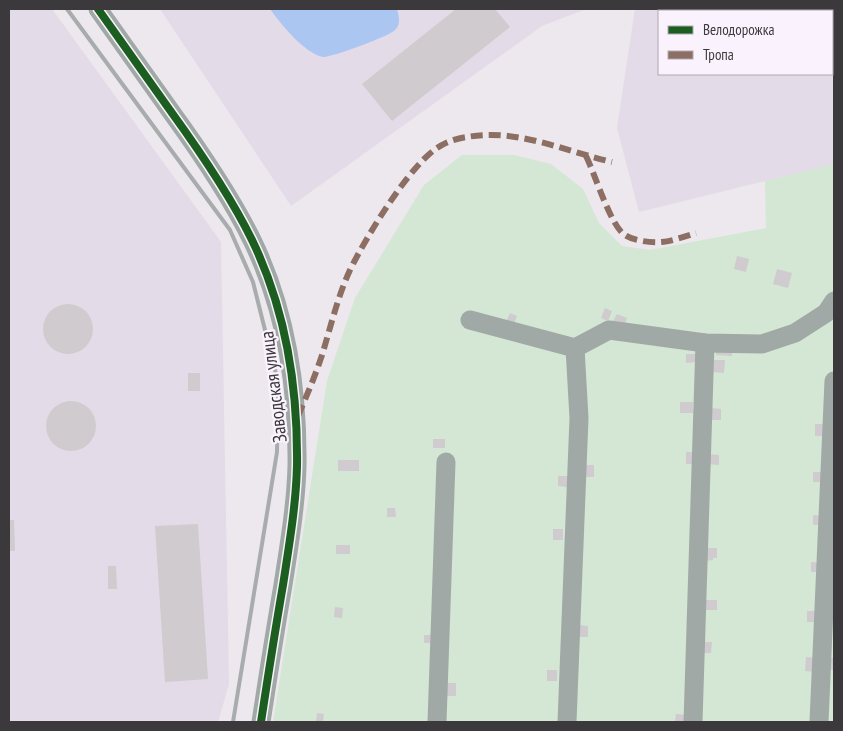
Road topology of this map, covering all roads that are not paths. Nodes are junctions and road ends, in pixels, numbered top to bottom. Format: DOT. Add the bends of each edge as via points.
graph roads {
  1 [pos="98,9"];
  2 [pos="831,314"];
  3 [pos="470,320"];
  4 [pos="705,342"];
  5 [pos="575,348"];
  6 [pos="834,381"];
  7 [pos="446,462"];
  8 [pos="261,722"];
  9 [pos="437,722"];
  10 [pos="567,722"];
  11 [pos="693,722"];
  12 [pos="820,722"];
  1 -- 8 [label="street, Заводская улица" via="232,202 268,275 281,320 291,372 297,468 290,540"];
  2 -- 4 [label="street" via="795,333 762,344"];
  3 -- 5 [label="street"];
  4 -- 5 [label="street" via="609,330"];
  4 -- 11 [label="street"];
  5 -- 10 [label="street" via="579,418"];
  6 -- 12 [label="street"];
  7 -- 9 [label="street"];
}
